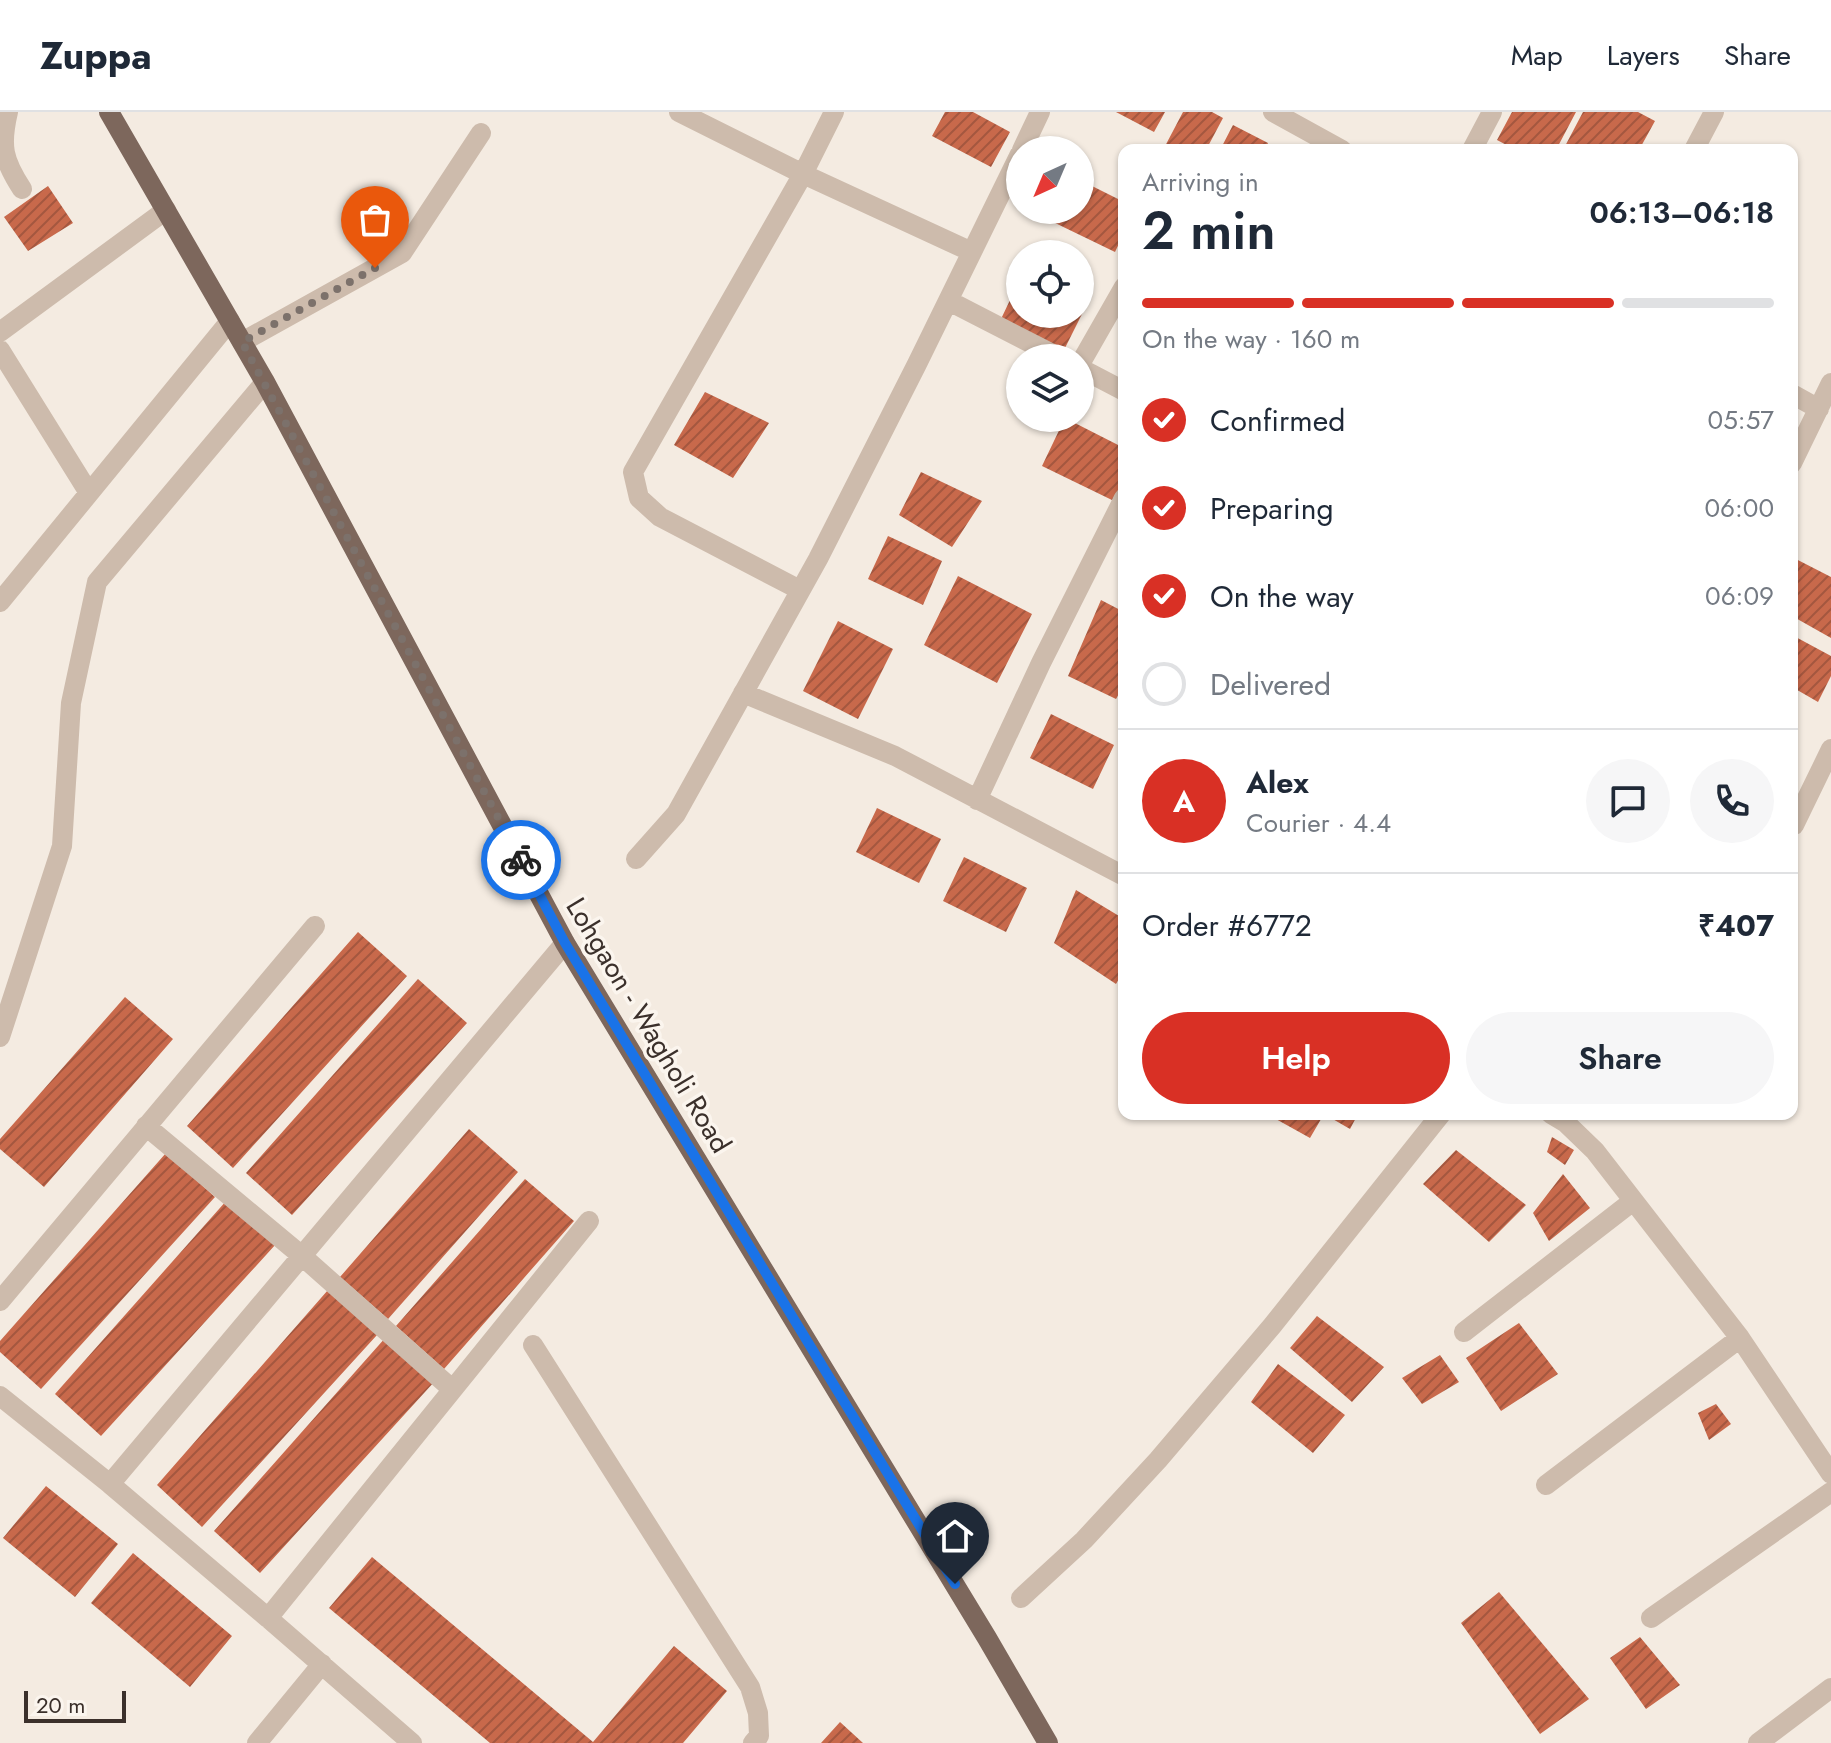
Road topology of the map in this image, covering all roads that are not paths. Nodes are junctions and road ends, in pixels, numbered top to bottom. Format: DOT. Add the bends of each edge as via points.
graph roads {
  1 [pos="8,112"];
  2 [pos="109,112"];
  3 [pos="679,112"];
  4 [pos="834,112"];
  5 [pos="1040,112"];
  6 [pos="1273,112"];
  7 [pos="1492,112"];
  8 [pos="1714,112"];
  9 [pos="481,133"];
  10 [pos="1029,136"];
  11 [pos="1331,144"];
  12 [pos="1475,144"];
  13 [pos="1697,144"];
  14 [pos="803,174"];
  15 [pos="1006,183"];
  16 [pos="22,189"];
  17 [pos="166,210"];
  18 [pos="972,252"];
  19 [pos="1118,298"];
  20 [pos="949,301"];
  21 [pos="230,321"];
  22 [pos="0,332"];
  23 [pos="242,342"];
  24 [pos="1033,344"];
  25 [pos="1092,344"];
  26 [pos="0,350"];
  27 [pos="1094,374"];
  28 [pos="265,382"];
  29 [pos="1831,383"];
  30 [pos="1118,388"];
  31 [pos="1798,397"];
  32 [pos="1819,409"];
  33 [pos="1798,451"];
  34 [pos="89,493"];
  35 [pos="1118,510"];
  36 [pos="800,590"];
  37 [pos="0,602"];
  38 [pos="743,693"];
  39 [pos="1831,749"];
  40 [pos="977,800"];
  41 [pos="1798,817"];
  42 [pos="636,859"];
  43 [pos="1118,873"];
  44 [pos="315,926"];
  45 [pos="565,943"];
  46 [pos="0,1037"];
  47 [pos="1436,1120"];
  48 [pos="1561,1120"];
  49 [pos="146,1126"];
  50 [pos="1633,1201"];
  51 [pos="589,1221"];
  52 [pos="302,1256"];
  53 [pos="0,1301"];
  54 [pos="1464,1332"];
  55 [pos="1740,1338"];
  56 [pos="533,1345"];
  57 [pos="452,1389"];
  58 [pos="0,1396"];
  59 [pos="1831,1474"];
  60 [pos="110,1484"];
  61 [pos="1546,1485"];
  62 [pos="1831,1492"];
  63 [pos="1021,1598"];
  64 [pos="268,1618"];
  65 [pos="1651,1618"];
  66 [pos="322,1664"];
  67 [pos="1831,1688"];
  68 [pos="1044,1741"];
  69 [pos="257,1743"];
  70 [pos="412,1743"];
  71 [pos="753,1743"];
  72 [pos="1758,1743"];
  1 -- 16 [label="street" via="1,130 2,151"];
  2 -- 17 [label="main road, Lohgaon - Wagholi Road"];
  3 -- 14 [label="street"];
  4 -- 14 [label="street"];
  5 -- 10 [label="street"];
  6 -- 11 [label="street"];
  7 -- 12 [label="street"];
  8 -- 13 [label="street"];
  9 -- 23 [label="street" via="402,253"];
  14 -- 18 [label="street"];
  14 -- 36 [label="street" via="633,472 639,498 660,517"];
  15 -- 18 [label="street"];
  17 -- 21 [label="main road, Lohgaon - Wagholi Road"];
  17 -- 22 [label="street"];
  18 -- 20 [label="street"];
  19 -- 25 [label="street"];
  20 -- 24 [label="street"];
  20 -- 36 [label="street"];
  21 -- 23 [label="main road, Lohgaon - Wagholi Road"];
  21 -- 34 [label="street"];
  23 -- 28 [label="main road, Lohgaon - Wagholi Road"];
  26 -- 34 [label="street"];
  27 -- 30 [label="street"];
  28 -- 45 [label="main road, Lohgaon - Wagholi Road"];
  28 -- 46 [label="street" via="97,582 71,703 62,846"];
  29 -- 32 [label="street"];
  31 -- 32 [label="street"];
  32 -- 33 [label="street"];
  34 -- 37 [label="street"];
  35 -- 40 [label="street"];
  36 -- 38 [label="street"];
  38 -- 40 [label="street" via="895,756"];
  38 -- 42 [label="street" via="676,814"];
  39 -- 41 [label="street"];
  40 -- 43 [label="street"];
  44 -- 49 [label="street"];
  45 -- 52 [label="street"];
  45 -- 68 [label="main road, Lohgaon - Wagholi Road" via="979,1624"];
  47 -- 63 [label="street" via="1158,1460"];
  48 -- 50 [label="street" via="1595,1151"];
  49 -- 52 [label="street"];
  49 -- 53 [label="street"];
  50 -- 54 [label="street"];
  50 -- 55 [label="street"];
  51 -- 57 [label="street"];
  52 -- 57 [label="street"];
  52 -- 60 [label="street"];
  55 -- 59 [label="street"];
  55 -- 61 [label="street"];
  56 -- 71 [label="street" via="750,1687 758,1713 759,1736"];
  57 -- 64 [label="street"];
  58 -- 60 [label="street"];
  60 -- 64 [label="street"];
  62 -- 65 [label="street"];
  64 -- 66 [label="street"];
  66 -- 69 [label="street"];
  66 -- 70 [label="street"];
  67 -- 72 [label="street"];
}
